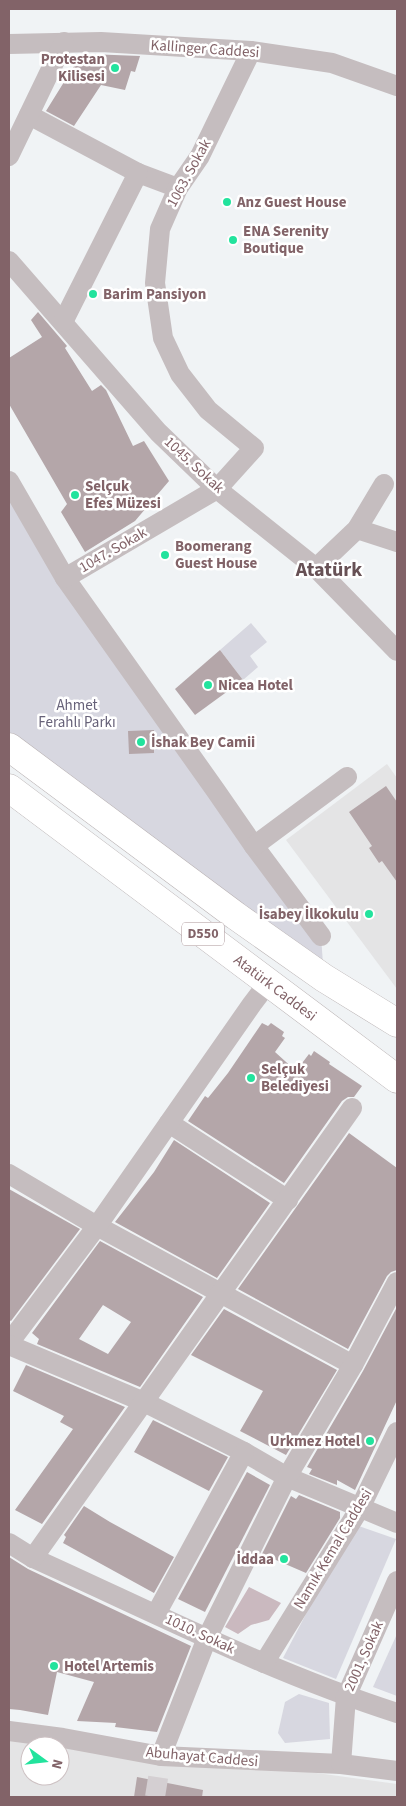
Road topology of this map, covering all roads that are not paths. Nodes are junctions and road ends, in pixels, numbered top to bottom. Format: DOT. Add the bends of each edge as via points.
graph roads {
  1 [pos="64,42"];
  2 [pos="9,44"];
  3 [pos="251,51"];
  4 [pos="397,86"];
  5 [pos="29,115"];
  6 [pos="9,156"];
  7 [pos="138,172"];
  8 [pos="178,188"];
  9 [pos="9,261"];
  10 [pos="63,322"];
  11 [pos="254,448"];
  12 [pos="9,481"];
  13 [pos="384,484"];
  14 [pos="217,489"];
  15 [pos="357,529"];
  16 [pos="397,542"];
  17 [pos="316,568"];
  18 [pos="65,578"];
  19 [pos="397,651"];
  20 [pos="9,747"];
  21 [pos="347,777"];
  22 [pos="9,788"];
  23 [pos="254,846"];
  24 [pos="321,936"];
  25 [pos="268,983"];
  26 [pos="397,1023"];
  27 [pos="397,1079"];
  28 [pos="352,1108"];
  29 [pos="169,1123"];
  30 [pos="9,1174"];
  31 [pos="288,1200"];
  32 [pos="97,1226"];
  33 [pos="397,1282"];
  34 [pos="221,1294"];
  35 [pos="9,1344"];
  36 [pos="353,1365"];
  37 [pos="144,1402"];
  38 [pos="397,1432"];
  39 [pos="244,1452"];
  40 [pos="287,1477"];
  41 [pos="360,1508"];
  42 [pos="397,1523"];
  43 [pos="9,1543"];
  44 [pos="33,1558"];
  45 [pos="397,1581"];
  46 [pos="156,1614"];
  47 [pos="207,1638"];
  48 [pos="264,1663"];
  49 [pos="346,1697"];
  50 [pos="397,1713"];
  51 [pos="9,1731"];
  52 [pos="161,1756"];
  53 [pos="341,1764"];
  54 [pos="397,1771"];
  1 -- 2 [label="street, Kallinger Caddesi"];
  1 -- 3 [label="street, Kallinger Caddesi"];
  1 -- 5 [label="street"];
  3 -- 4 [label="street, Kallinger Caddesi" via="332,64"];
  3 -- 8 [label="street, 1063. Sokak" via="200,156"];
  5 -- 6 [label="street"];
  5 -- 7 [label="street"];
  7 -- 8 [label="street"];
  7 -- 10 [label="street"];
  8 -- 11 [label="street, 1063. Sokak" via="160,229 155,282 163,338 180,374 208,410"];
  9 -- 10 [label="street, 1045. Sokak"];
  10 -- 14 [label="street, 1045. Sokak" via="158,432"];
  11 -- 14 [label="street, 1047. Sokak"];
  12 -- 18 [label="street"];
  13 -- 15 [label="street"];
  14 -- 17 [label="street, 1045. Sokak"];
  14 -- 18 [label="street, 1047. Sokak"];
  15 -- 16 [label="street"];
  15 -- 17 [label="street"];
  17 -- 19 [label="street, 1045. Sokak"];
  18 -- 23 [label="street"];
  20 -- 26 [label="highway, D550" via="324,978"];
  21 -- 23 [label="street"];
  22 -- 25 [label="highway, Atatürk Caddesi / D550"];
  23 -- 24 [label="street"];
  25 -- 27 [label="highway, Atatürk Caddesi / D550"];
  25 -- 29 [label="street"];
  28 -- 31 [label="street"];
  29 -- 31 [label="street"];
  29 -- 32 [label="street"];
  30 -- 32 [label="street"];
  31 -- 34 [label="street"];
  32 -- 34 [label="street"];
  32 -- 35 [label="street"];
  33 -- 36 [label="street"];
  34 -- 36 [label="street"];
  34 -- 37 [label="street"];
  35 -- 37 [label="street"];
  36 -- 40 [label="street"];
  37 -- 39 [label="street"];
  37 -- 44 [label="street"];
  38 -- 41 [label="street, Namık Kemal Caddesi"];
  39 -- 40 [label="street"];
  39 -- 46 [label="street"];
  40 -- 41 [label="street"];
  40 -- 47 [label="street"];
  41 -- 42 [label="street"];
  41 -- 48 [label="street, Namık Kemal Caddesi"];
  43 -- 44 [label="street, 1010. Sokak"];
  44 -- 46 [label="street, 1010. Sokak"];
  45 -- 49 [label="street, 2001, Sokak"];
  46 -- 47 [label="street, 1010. Sokak"];
  47 -- 48 [label="street, 1010. Sokak"];
  47 -- 52 [label="street"];
  48 -- 49 [label="street, 1010. Sokak"];
  49 -- 50 [label="street, 1010. Sokak"];
  49 -- 53 [label="street, 2001, Sokak"];
  51 -- 52 [label="street, Abuhayat Caddesi"];
  52 -- 53 [label="street, Abuhayat Caddesi"];
  53 -- 54 [label="street, Abuhayat Caddesi"];
}
